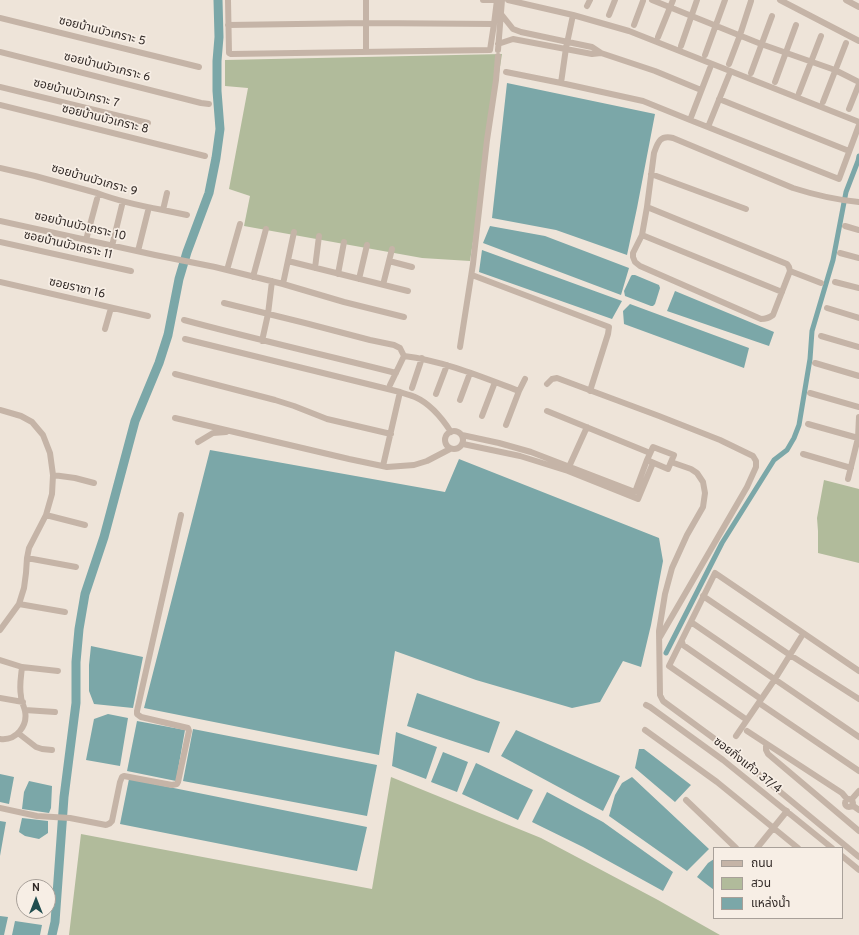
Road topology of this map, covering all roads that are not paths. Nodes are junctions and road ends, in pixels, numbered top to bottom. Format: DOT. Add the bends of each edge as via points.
graph roads {
  1 [pos="228,0"];
  2 [pos="366,0"];
  3 [pos="483,0"];
  4 [pos="502,0"];
  5 [pos="508,0"];
  6 [pos="615,0"];
  7 [pos="643,0"];
  8 [pos="652,0"];
  9 [pos="673,0"];
  10 [pos="697,0"];
  11 [pos="725,0"];
  12 [pos="782,0"];
  13 [pos="846,0"];
  14 [pos="751,1"];
  15 [pos="670,7"];
  16 [pos="859,7"];
  17 [pos="501,14"];
  18 [pos="609,15"];
  19 [pos="574,16"];
  20 [pos="692,16"];
  21 [pos="772,16"];
  22 [pos="0,18"];
  23 [pos="366,24"];
  24 [pos="494,24"];
  25 [pos="796,24"];
  26 [pos="228,25"];
  27 [pos="634,25"];
  28 [pos="716,26"];
  29 [pos="740,35"];
  30 [pos="821,36"];
  31 [pos="658,38"];
  32 [pos="859,40"];
  33 [pos="846,43"];
  34 [pos="761,44"];
  35 [pos="567,45"];
  36 [pos="681,46"];
  37 [pos="498,50"];
  38 [pos="0,52"];
  39 [pos="366,52"];
  40 [pos="786,53"];
  41 [pos="705,55"];
  42 [pos="811,62"];
  43 [pos="729,64"];
  44 [pos="199,67"];
  45 [pos="710,68"];
  46 [pos="835,70"];
  47 [pos="506,72"];
  48 [pos="751,73"];
  49 [pos="729,75"];
  50 [pos="775,82"];
  51 [pos="561,83"];
  52 [pos="859,83"];
  53 [pos="0,87"];
  54 [pos="701,90"];
  55 [pos="799,93"];
  56 [pos="719,99"];
  57 [pos="823,102"];
  58 [pos="209,104"];
  59 [pos="0,105"];
  60 [pos="849,109"];
  61 [pos="690,120"];
  62 [pos="859,122"];
  63 [pos="148,123"];
  64 [pos="859,125"];
  65 [pos="708,127"];
  66 [pos="849,151"];
  67 [pos="205,156"];
  68 [pos="0,168"];
  69 [pos="651,174"];
  70 [pos="167,193"];
  71 [pos="97,199"];
  72 [pos="859,202"];
  73 [pos="122,205"];
  74 [pos="647,206"];
  75 [pos="746,209"];
  76 [pos="164,210"];
  77 [pos="148,211"];
  78 [pos="187,215"];
  79 [pos="0,221"];
  80 [pos="240,224"];
  81 [pos="845,226"];
  82 [pos="266,229"];
  83 [pos="859,230"];
  84 [pos="294,232"];
  85 [pos="642,235"];
  86 [pos="319,236"];
  87 [pos="86,240"];
  88 [pos="0,242"];
  89 [pos="344,242"];
  90 [pos="367,245"];
  91 [pos="112,246"];
  92 [pos="392,249"];
  93 [pos="138,251"];
  94 [pos="840,253"];
  95 [pos="859,258"];
  96 [pos="288,261"];
  97 [pos="389,261"];
  98 [pos="412,266"];
  99 [pos="315,268"];
  100 [pos="227,270"];
  101 [pos="131,271"];
  102 [pos="790,271"];
  103 [pos="338,274"];
  104 [pos="472,275"];
  105 [pos="254,277"];
  106 [pos="359,279"];
  107 [pos="272,281"];
  108 [pos="0,282"];
  109 [pos="835,282"];
  110 [pos="821,283"];
  111 [pos="283,284"];
  112 [pos="384,285"];
  113 [pos="859,288"];
  114 [pos="408,291"];
  115 [pos="782,292"];
  116 [pos="224,304"];
  117 [pos="111,308"];
  118 [pos="827,308"];
  119 [pos="268,314"];
  120 [pos="148,316"];
  121 [pos="404,316"];
  122 [pos="859,318"];
  123 [pos="184,320"];
  124 [pos="105,329"];
  125 [pos="821,336"];
  126 [pos="185,340"];
  127 [pos="262,341"];
  128 [pos="460,347"];
  129 [pos="859,347"];
  130 [pos="404,356"];
  131 [pos="422,358"];
  132 [pos="815,363"];
  133 [pos="447,366"];
  134 [pos="396,373"];
  135 [pos="470,373"];
  136 [pos="175,374"];
  137 [pos="859,376"];
  138 [pos="525,379"];
  139 [pos="495,382"];
  140 [pos="547,384"];
  141 [pos="390,385"];
  142 [pos="412,388"];
  143 [pos="520,391"];
  144 [pos="590,391"];
  145 [pos="400,392"];
  146 [pos="810,392"];
  147 [pos="436,394"];
  148 [pos="460,400"];
  149 [pos="859,407"];
  150 [pos="0,410"];
  151 [pos="547,411"];
  152 [pos="482,416"];
  153 [pos="859,417"];
  154 [pos="175,418"];
  155 [pos="808,424"];
  156 [pos="506,425"];
  157 [pos="587,427"];
  158 [pos="233,432"];
  159 [pos="451,432"];
  160 [pos="390,434"];
  161 [pos="462,435"];
  162 [pos="858,438"];
  163 [pos="198,442"];
  164 [pos="463,444"];
  165 [pos="450,449"];
  166 [pos="650,453"];
  167 [pos="803,454"];
  168 [pos="650,462"];
  169 [pos="671,462"];
  170 [pos="383,466"];
  171 [pos="851,468"];
  172 [pos="568,469"];
  173 [pos="53,475"];
  174 [pos="848,480"];
  175 [pos="94,483"];
  176 [pos="46,515"];
  177 [pos="181,515"];
  178 [pos="85,525"];
  179 [pos="27,558"];
  180 [pos="76,567"];
  181 [pos="703,596"];
  182 [pos="19,604"];
  183 [pos="65,612"];
  184 [pos="691,622"];
  185 [pos="0,630"];
  186 [pos="804,634"];
  187 [pos="660,638"];
  188 [pos="682,642"];
  189 [pos="790,655"];
  190 [pos="0,660"];
  191 [pos="22,667"];
  192 [pos="58,671"];
  193 [pos="859,671"];
  194 [pos="775,679"];
  195 [pos="0,698"];
  196 [pos="859,699"];
  197 [pos="760,701"];
  198 [pos="23,702"];
  199 [pos="646,705"];
  200 [pos="25,710"];
  201 [pos="55,712"];
  202 [pos="747,720"];
  203 [pos="645,730"];
  204 [pos="747,731"];
  205 [pos="18,733"];
  206 [pos="736,736"];
  207 [pos="859,737"];
  208 [pos="0,739"];
  209 [pos="766,744"];
  210 [pos="52,750"];
  211 [pos="859,771"];
  212 [pos="859,791"];
  213 [pos="686,800"];
  214 [pos="850,802"];
  215 [pos="0,808"];
  216 [pos="859,810"];
  217 [pos="787,811"];
  218 [pos="773,827"];
  219 [pos="859,831"];
  220 [pos="735,847"];
  221 [pos="758,847"];
  222 [pos="797,847"];
  223 [pos="831,847"];
  224 [pos="843,857"];
  225 [pos="859,857"];
  226 [pos="859,870"];
  1 -- 26 [label="street"];
  2 -- 23 [label="street"];
  3 -- 24 [label="street" via="497,0"];
  4 -- 17 [label="street"];
  5 -- 19 [label="street"];
  6 -- 18 [label="street"];
  7 -- 27 [label="street"];
  8 -- 15 [label="street"];
  9 -- 15 [label="street"];
  10 -- 20 [label="street"];
  11 -- 28 [label="street"];
  12 -- 32 [label="street"];
  13 -- 16 [label="street"];
  14 -- 29 [label="street"];
  15 -- 20 [label="street"];
  15 -- 31 [label="street"];
  17 -- 35 [label="street" via="513,29"];
  17 -- 37 [label="street"];
  19 -- 35 [label="street"];
  19 -- 62 [label="street" via="629,31"];
  20 -- 28 [label="street"];
  20 -- 36 [label="street"];
  21 -- 34 [label="street"];
  22 -- 44 [label="street, ซอยบ้านบัวเกราะ 5"];
  23 -- 24 [label="street"];
  23 -- 26 [label="street"];
  23 -- 39 [label="street"];
  24 -- 39 [label="street" via="490,50"];
  25 -- 40 [label="street"];
  26 -- 39 [label="street" via="231,54"];
  28 -- 29 [label="street"];
  28 -- 41 [label="street"];
  29 -- 34 [label="street"];
  29 -- 43 [label="street"];
  30 -- 42 [label="street"];
  33 -- 46 [label="street"];
  34 -- 40 [label="street"];
  34 -- 48 [label="street"];
  35 -- 37 [label="street" via="513,39"];
  35 -- 51 [label="street"];
  35 -- 54 [label="street" via="592,47 601,53"];
  37 -- 104 [label="street"];
  38 -- 58 [label="street, ซอยบ้านบัวเกราะ 6"];
  40 -- 42 [label="street"];
  40 -- 50 [label="street"];
  42 -- 46 [label="street"];
  42 -- 55 [label="street"];
  45 -- 54 [label="street"];
  46 -- 52 [label="street"];
  46 -- 57 [label="street"];
  47 -- 51 [label="street"];
  49 -- 56 [label="street"];
  51 -- 61 [label="street" via="643,101"];
  52 -- 60 [label="street"];
  53 -- 63 [label="street, ซอยบ้านบัวเกราะ 7"];
  54 -- 61 [label="street"];
  56 -- 65 [label="street"];
  56 -- 66 [label="street"];
  59 -- 67 [label="street, ซอยบ้านบัวเกราะ 8"];
  61 -- 65 [label="street"];
  64 -- 66 [label="street"];
  65 -- 66 [label="street" via="839,179"];
  68 -- 76 [label="street, ซอยบ้านบัวเกราะ 9"];
  69 -- 72 [label="street" via="656,145 660,139 668,137 793,188 838,200"];
  69 -- 74 [label="street"];
  69 -- 75 [label="street"];
  70 -- 76 [label="street"];
  71 -- 87 [label="street"];
  73 -- 91 [label="street"];
  74 -- 85 [label="street"];
  74 -- 102 [label="street" via="787,264"];
  76 -- 78 [label="street, ซอยบ้านบัวเกราะ 9"];
  77 -- 93 [label="street"];
  79 -- 87 [label="street, ซอยบ้านบัวเกราะ 10"];
  80 -- 100 [label="street"];
  81 -- 83 [label="street"];
  82 -- 105 [label="street"];
  84 -- 96 [label="street"];
  85 -- 115 [label="street"];
  85 -- 115 [label="street" via="633,253 634,262 761,319 773,315"];
  86 -- 99 [label="street"];
  87 -- 91 [label="street, ซอยบ้านบัวเกราะ 10"];
  88 -- 101 [label="street, ซอยบ้านบัวเกราะ 11"];
  89 -- 103 [label="street"];
  90 -- 106 [label="street"];
  91 -- 93 [label="street, ซอยบ้านบัวเกราะ 10"];
  92 -- 97 [label="street"];
  93 -- 100 [label="street, ซอยบ้านบัวเกราะ 10"];
  94 -- 95 [label="street"];
  96 -- 99 [label="street"];
  96 -- 111 [label="street"];
  97 -- 98 [label="street"];
  97 -- 112 [label="street"];
  99 -- 103 [label="street"];
  100 -- 105 [label="street, ซอยบ้านบัวเกราะ 10"];
  102 -- 110 [label="street"];
  102 -- 115 [label="street"];
  103 -- 106 [label="street"];
  104 -- 128 [label="street"];
  104 -- 144 [label="street" via="609,327"];
  105 -- 107 [label="street, ซอยบ้านบัวเกราะ 10"];
  106 -- 112 [label="street"];
  107 -- 111 [label="street, ซอยบ้านบัวเกราะ 10"];
  107 -- 119 [label="street"];
  108 -- 117 [label="street, ซอยราชา 16"];
  109 -- 113 [label="street"];
  111 -- 121 [label="street, ซอยบ้านบัวเกราะ 10"];
  112 -- 114 [label="street"];
  116 -- 119 [label="street"];
  117 -- 120 [label="street, ซอยราชา 16"];
  117 -- 124 [label="street"];
  118 -- 122 [label="street"];
  119 -- 127 [label="street"];
  119 -- 130 [label="street" via="394,345 400,348"];
  123 -- 127 [label="street"];
  125 -- 129 [label="street"];
  126 -- 145 [label="street"];
  127 -- 134 [label="street"];
  130 -- 131 [label="street"];
  130 -- 134 [label="street"];
  131 -- 133 [label="street"];
  131 -- 142 [label="street"];
  132 -- 137 [label="street"];
  133 -- 135 [label="street"];
  133 -- 147 [label="street"];
  134 -- 141 [label="street"];
  135 -- 139 [label="street"];
  135 -- 148 [label="street"];
  136 -- 160 [label="street" via="275,400 327,419"];
  138 -- 143 [label="street"];
  139 -- 143 [label="street"];
  139 -- 152 [label="street"];
  140 -- 144 [label="street" via="557,378"];
  143 -- 156 [label="street"];
  144 -- 187 [label="street" via="720,440 753,456 756,461 747,487"];
  145 -- 159 [label="street" via="415,397 433,409"];
  145 -- 160 [label="street"];
  146 -- 149 [label="street"];
  150 -- 173 [label="street" via="32,422 43,435 50,453"];
  151 -- 157 [label="street"];
  153 -- 162 [label="street"];
  154 -- 158 [label="street"];
  155 -- 162 [label="street"];
  157 -- 166 [label="street"];
  157 -- 172 [label="street"];
  158 -- 163 [label="street" via="213,433"];
  158 -- 170 [label="street"];
  159 -- 161 [label="street"];
  159 -- 165 [label="street" via="445,441"];
  160 -- 170 [label="street"];
  161 -- 164 [label="street"];
  161 -- 172 [label="street" via="531,452"];
  162 -- 171 [label="street"];
  164 -- 165 [label="street" via="459,448"];
  164 -- 172 [label="street"];
  165 -- 170 [label="street" via="428,461 414,465"];
  166 -- 168 [label="street"];
  166 -- 169 [label="street" via="653,447 674,455"];
  167 -- 171 [label="street"];
  168 -- 169 [label="street" via="668,469"];
  168 -- 172 [label="street" via="638,499 630,493"];
  169 -- 187 [label="street" via="698,473 704,482 705,493 703,507 672,568 665,594"];
  171 -- 174 [label="street"];
  173 -- 175 [label="street"];
  173 -- 176 [label="street" via="52,494"];
  176 -- 178 [label="street"];
  176 -- 179 [label="street" via="29,548"];
  177 -- 215 [label="street" via="137,711 141,716 189,729 177,784 122,777 112,821 106,825 64,817 37,816"];
  179 -- 180 [label="street"];
  179 -- 182 [label="street"];
  181 -- 184 [label="street"];
  181 -- 186 [label="street" via="715,573"];
  181 -- 189 [label="street"];
  182 -- 183 [label="street"];
  182 -- 185 [label="street"];
  184 -- 188 [label="street"];
  184 -- 194 [label="street"];
  186 -- 189 [label="street"];
  186 -- 193 [label="street"];
  187 -- 225 [label="street" via="660,695 663,701 727,748"];
  188 -- 197 [label="street"];
  188 -- 202 [label="street" via="669,666"];
  189 -- 194 [label="street"];
  189 -- 196 [label="street"];
  190 -- 191 [label="street"];
  191 -- 192 [label="street"];
  191 -- 198 [label="street" via="20,684"];
  194 -- 197 [label="street"];
  194 -- 207 [label="street"];
  195 -- 198 [label="street"];
  197 -- 202 [label="street"];
  197 -- 211 [label="street"];
  198 -- 200 [label="street"];
  199 -- 217 [label="street, ซอยกิ่งแก้ว 37/4" via="723,760"];
  200 -- 201 [label="street"];
  200 -- 205 [label="street" via="25,722"];
  202 -- 206 [label="street"];
  203 -- 218 [label="street" via="717,782"];
  204 -- 209 [label="street"];
  205 -- 208 [label="street" via="7,739"];
  205 -- 210 [label="street" via="36,747"];
  209 -- 214 [label="street" via="842,794"];
  209 -- 219 [label="street" via="768,754"];
  212 -- 214 [label="street"];
  213 -- 220 [label="street"];
  214 -- 216 [label="street"];
  217 -- 218 [label="street"];
  217 -- 223 [label="street, ซอยกิ่งแก้ว 37/4"];
  218 -- 221 [label="street"];
  218 -- 222 [label="street"];
  224 -- 226 [label="street"];
}
